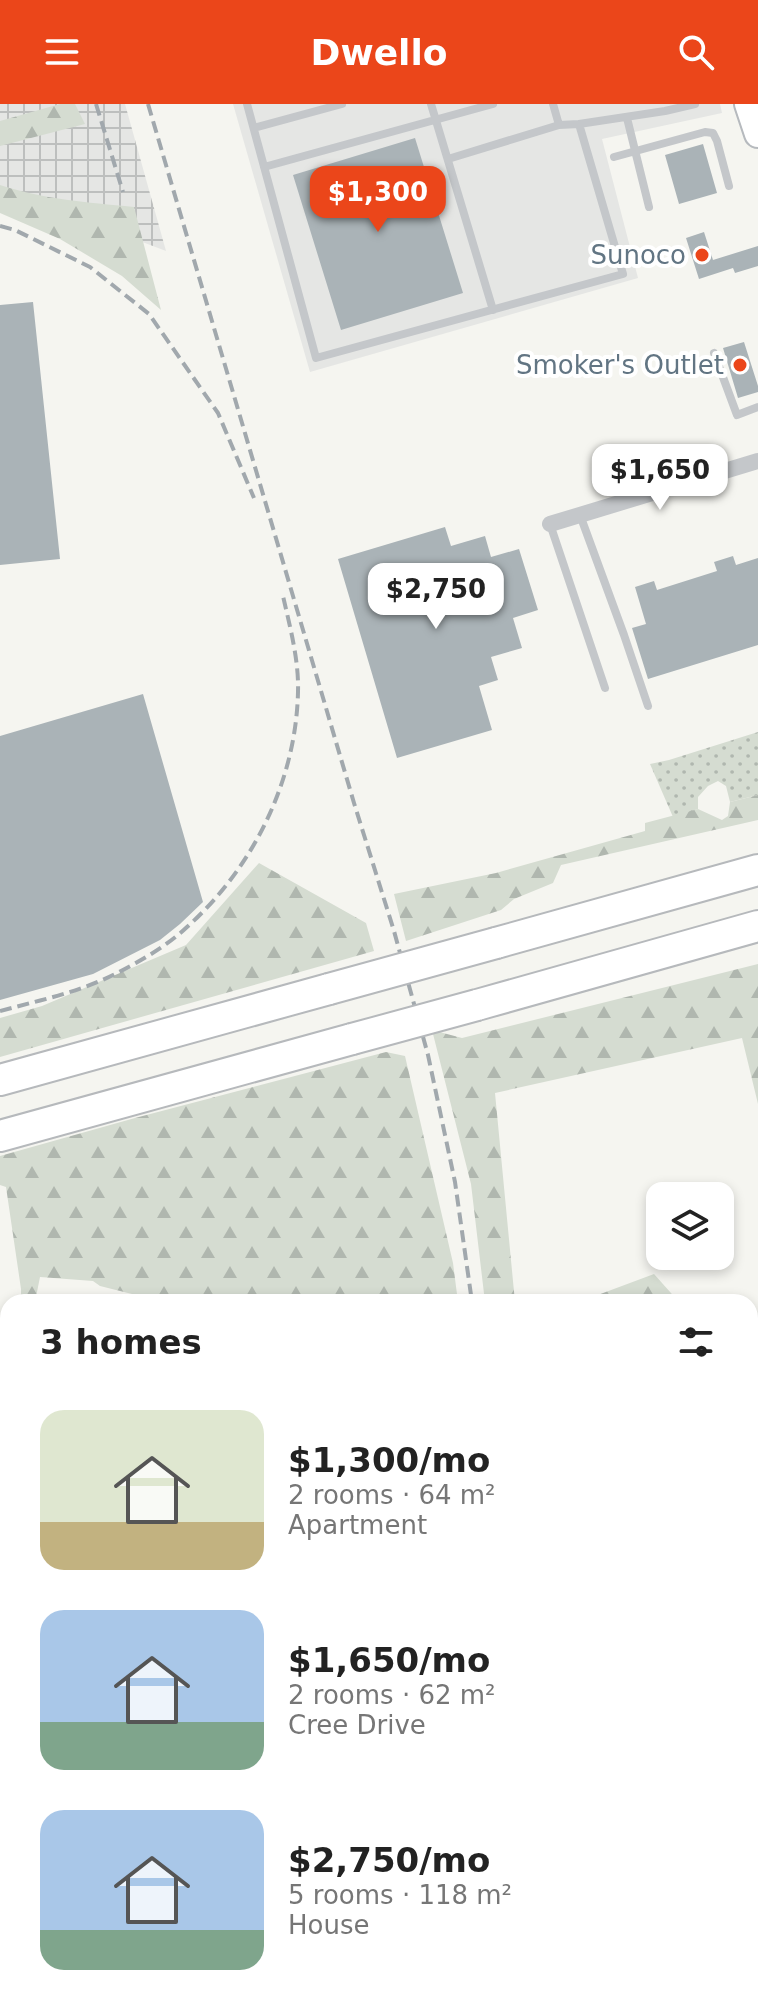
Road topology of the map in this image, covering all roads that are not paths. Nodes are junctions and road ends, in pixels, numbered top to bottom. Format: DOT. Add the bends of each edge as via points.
graph roads {
  1 [pos="247,104"];
  2 [pos="342,104"];
  3 [pos="431,104"];
  4 [pos="493,104"];
  5 [pos="553,104"];
  6 [pos="695,104"];
  7 [pos="748,104"];
  8 [pos="627,118"];
  9 [pos="436,120"];
  10 [pos="579,124"];
  11 [pos="559,125"];
  12 [pos="254,128"];
  13 [pos="758,134"];
  14 [pos="635,151"];
  15 [pos="614,157"];
  16 [pos="448,159"];
  17 [pos="264,167"];
  18 [pos="729,186"];
  19 [pos="649,207"];
  20 [pos="493,310"];
  21 [pos="714,353"];
  22 [pos="758,407"];
  23 [pos="758,461"];
  24 [pos="580,515"];
  25 [pos="550,524"];
  26 [pos="605,688"];
  27 [pos="648,706"];
  28 [pos="758,870"];
  29 [pos="758,926"];
  30 [pos="0,1080"];
  31 [pos="0,1136"];
  1 -- 12 [label="lane"];
  2 -- 12 [label="lane"];
  3 -- 9 [label="lane"];
  4 -- 9 [label="lane"];
  5 -- 11 [label="lane"];
  6 -- 8 [label="lane"];
  7 -- 13 [label="main road"];
  8 -- 10 [label="lane"];
  8 -- 14 [label="lane"];
  9 -- 16 [label="lane"];
  9 -- 17 [label="lane"];
  10 -- 11 [label="lane"];
  10 -- 20 [label="lane" via="623,274"];
  11 -- 16 [label="lane"];
  12 -- 17 [label="lane"];
  14 -- 15 [label="lane"];
  14 -- 18 [label="lane" via="713,133"];
  14 -- 19 [label="lane"];
  16 -- 20 [label="lane"];
  17 -- 20 [label="lane" via="316,358"];
  21 -- 22 [label="lane" via="737,415"];
  23 -- 24 [label="street"];
  24 -- 25 [label="street"];
  24 -- 27 [label="lane"];
  25 -- 26 [label="lane"];
  28 -- 30 [label="highway, bridge"];
  29 -- 31 [label="highway, bridge"];
}
